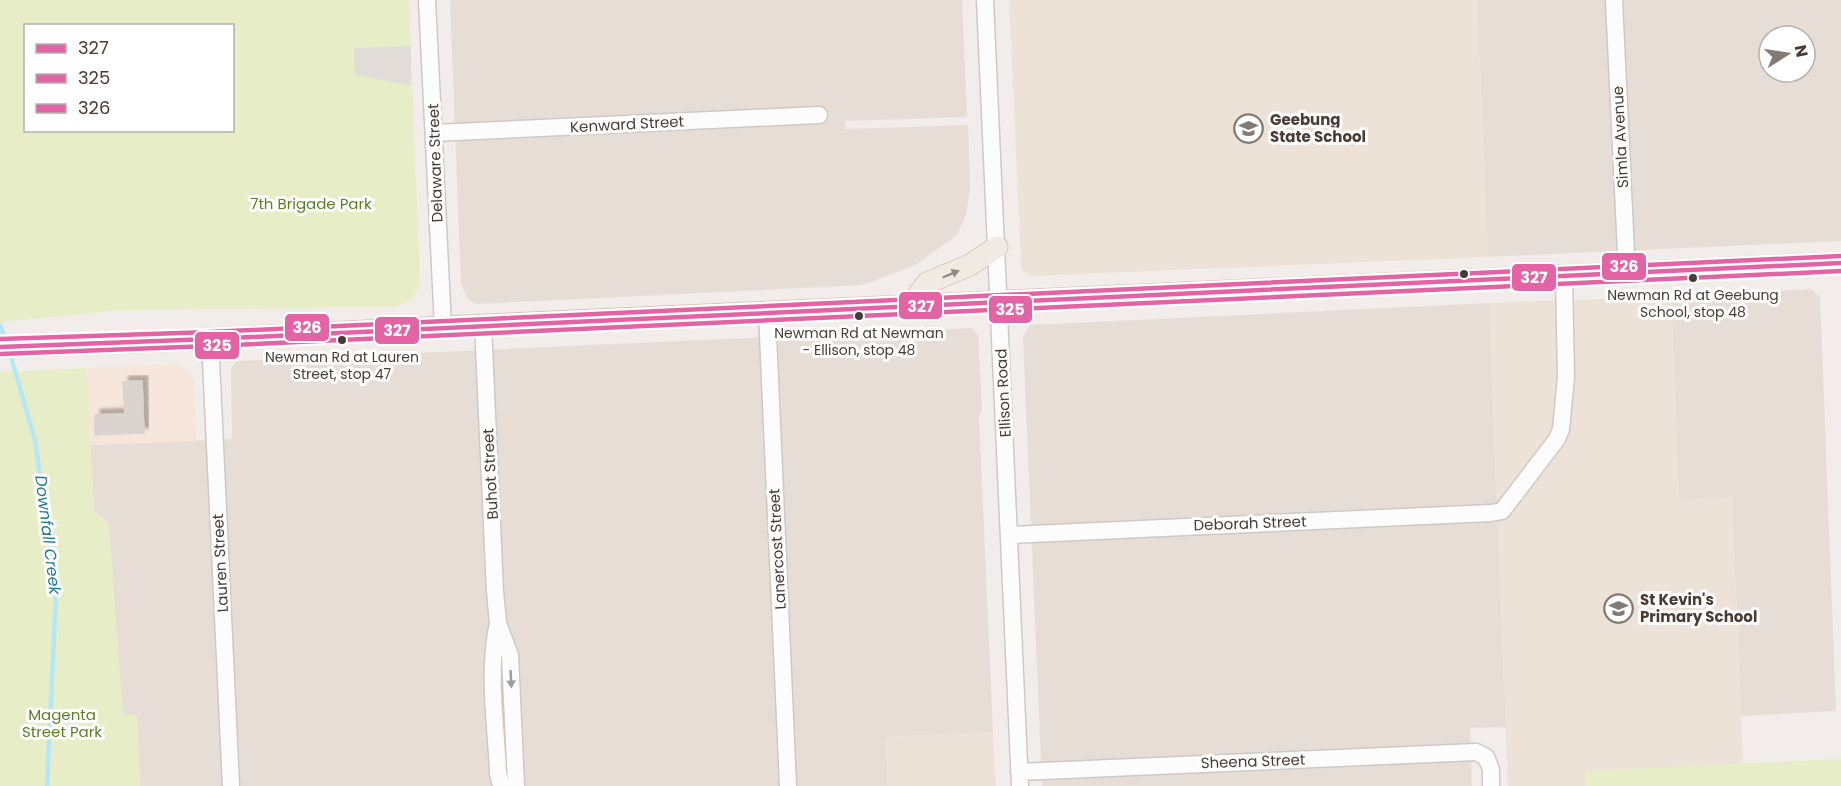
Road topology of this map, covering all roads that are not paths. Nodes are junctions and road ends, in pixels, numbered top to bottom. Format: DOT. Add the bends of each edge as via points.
graph roads {
  1 [pos="427,0"];
  2 [pos="985,0"];
  3 [pos="1614,0"];
  4 [pos="819,115"];
  5 [pos="434,133"];
  6 [pos="997,247"];
  7 [pos="1841,263"];
  8 [pos="1627,274"];
  9 [pos="1564,277"];
  10 [pos="999,302"];
  11 [pos="910,306"];
  12 [pos="767,312"];
  13 [pos="483,325"];
  14 [pos="443,327"];
  15 [pos="210,339"];
  16 [pos="0,347"];
  17 [pos="1009,535"];
  18 [pos="498,623"];
  19 [pos="1019,779"];
  20 [pos="231,786"];
  21 [pos="501,786"];
  22 [pos="516,786"];
  23 [pos="788,786"];
  24 [pos="1491,786"];
  1 -- 5 [label="street, Delaware Street"];
  2 -- 6 [label="street, Ellison Road"];
  3 -- 8 [label="street, Simla Avenue"];
  4 -- 5 [label="street, Kenward Street"];
  5 -- 14 [label="street, Delaware Street"];
  6 -- 10 [label="street, Ellison Road"];
  11 -- 6 [label="main road, one-way" via="927,283 970,266"];
  7 -- 8 [label="main road"];
  8 -- 9 [label="main road"];
  9 -- 10 [label="main road"];
  9 -- 17 [label="street, Deborah Street" via="1566,377 1561,429 1502,511"];
  10 -- 11 [label="main road"];
  10 -- 17 [label="street, Ellison Road"];
  11 -- 12 [label="main road"];
  12 -- 13 [label="main road"];
  12 -- 23 [label="street, Lanercost Street"];
  13 -- 14 [label="main road"];
  13 -- 18 [label="street, Buhot Street"];
  14 -- 15 [label="main road"];
  15 -- 16 [label="main road"];
  15 -- 20 [label="street, Lauren Street"];
  17 -- 19 [label="street, Ellison Road"];
  18 -- 21 [label="street, Buhot Street" via="493,662"];
  18 -- 22 [label="street, Buhot Street, one-way" via="510,655"];
  19 -- 24 [label="street, Sheena Street" via="1476,752 1486,757"];
}
